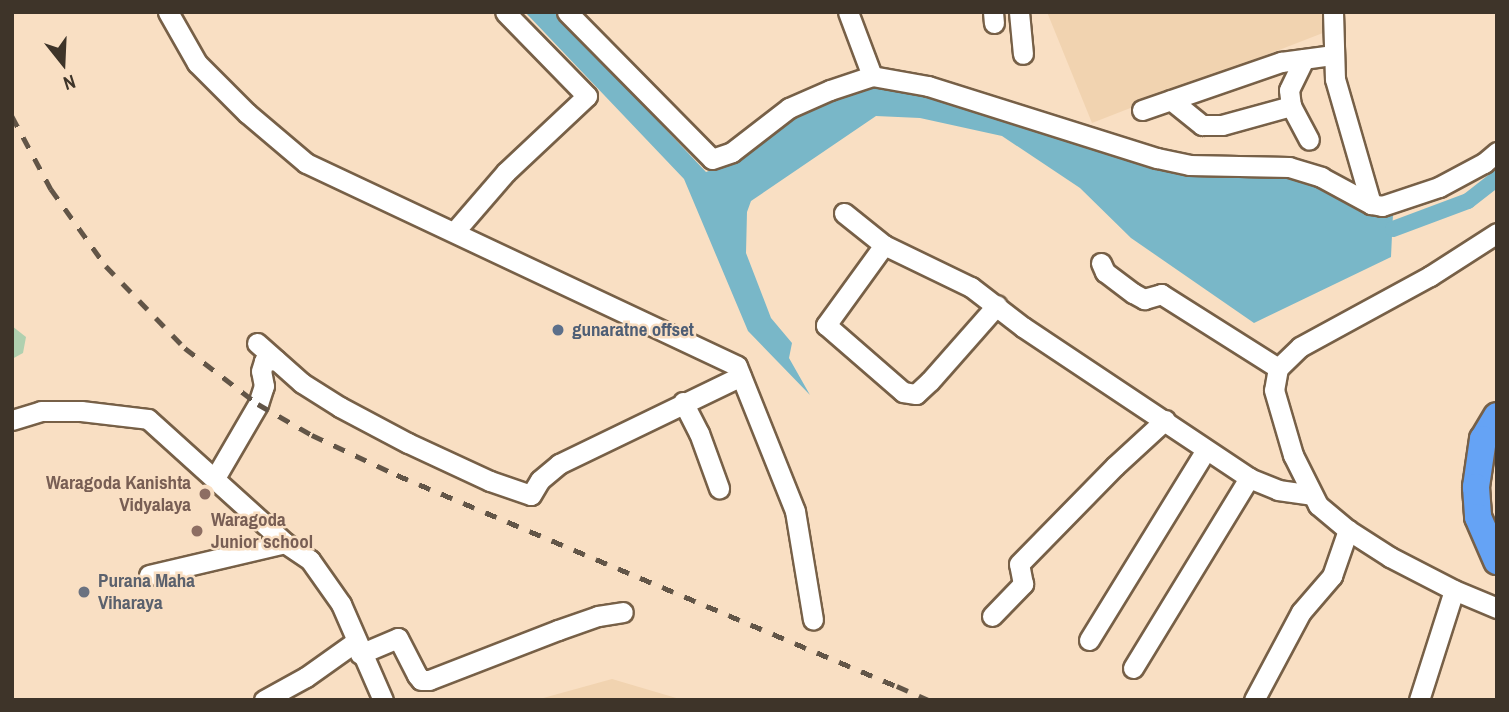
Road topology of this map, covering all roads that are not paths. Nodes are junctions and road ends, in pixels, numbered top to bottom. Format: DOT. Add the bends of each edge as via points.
graph roads {
  1 [pos="168,12"];
  2 [pos="505,12"];
  3 [pos="567,12"];
  4 [pos="848,12"];
  5 [pos="1019,12"];
  6 [pos="1333,12"];
  7 [pos="1023,54"];
  8 [pos="1332,55"];
  9 [pos="1304,59"];
  10 [pos="872,76"];
  11 [pos="1171,100"];
  12 [pos="1291,106"];
  13 [pos="1142,110"];
  14 [pos="1309,140"];
  15 [pos="1497,152"];
  16 [pos="1371,204"];
  17 [pos="844,213"];
  18 [pos="455,231"];
  19 [pos="1497,233"];
  20 [pos="884,246"];
  21 [pos="1101,263"];
  22 [pos="998,305"];
  23 [pos="257,343"];
  24 [pos="276,359"];
  25 [pos="1278,368"];
  26 [pos="741,376"];
  27 [pos="683,402"];
  28 [pos="1497,416"];
  29 [pos="12,419"];
  30 [pos="1165,420"];
  31 [pos="1206,450"];
  32 [pos="215,478"];
  33 [pos="1250,478"];
  34 [pos="719,488"];
  35 [pos="1312,495"];
  36 [pos="1348,530"];
  37 [pos="285,543"];
  38 [pos="1497,561"];
  39 [pos="149,575"];
  40 [pos="1454,590"];
  41 [pos="1497,608"];
  42 [pos="623,612"];
  43 [pos="992,616"];
  44 [pos="813,620"];
  45 [pos="1089,640"];
  46 [pos="358,648"];
  47 [pos="1133,668"];
  48 [pos="264,700"];
  49 [pos="383,700"];
  50 [pos="1254,700"];
  51 [pos="1419,700"];
  1 -- 18 [label="street" via="197,63 306,163"];
  2 -- 18 [label="street" via="587,96 506,172"];
  3 -- 10 [label="street" via="712,159 732,152 789,108"];
  4 -- 10 [label="street"];
  5 -- 7 [label="street"];
  6 -- 8 [label="street"];
  8 -- 9 [label="street"];
  8 -- 16 [label="street"];
  9 -- 11 [label="street" via="1281,62"];
  9 -- 12 [label="street" via="1289,90"];
  10 -- 16 [label="street" via="928,86 1189,165 1289,167 1321,177"];
  11 -- 12 [label="street" via="1202,125 1222,125"];
  11 -- 13 [label="street"];
  12 -- 14 [label="street"];
  15 -- 16 [label="street" via="1439,187 1392,204"];
  17 -- 20 [label="street"];
  18 -- 26 [label="street" via="737,366"];
  19 -- 25 [label="street" via="1409,288 1318,335"];
  20 -- 22 [label="street" via="942,271"];
  20 -- 22 [label="street" via="826,325 903,391 916,394 930,382"];
  21 -- 25 [label="street" via="1105,272 1133,293 1144,299 1161,294"];
  22 -- 30 [label="street" via="1023,327"];
  23 -- 24 [label="street"];
  24 -- 27 [label="street" via="302,383 408,443 531,495 559,464"];
  24 -- 32 [label="street" via="264,361 258,404"];
  25 -- 35 [label="street" via="1275,390 1279,409"];
  26 -- 27 [label="street"];
  26 -- 44 [label="street" via="795,511"];
  27 -- 34 [label="street"];
  28 -- 38 [label="highway" via="1483,439 1476,495 1482,529"];
  29 -- 32 [label="street" via="41,411 148,419"];
  30 -- 31 [label="street"];
  30 -- 43 [label="street" via="1019,564 1023,584"];
  31 -- 33 [label="street"];
  31 -- 45 [label="street"];
  32 -- 37 [label="street"];
  33 -- 35 [label="street" via="1278,490"];
  33 -- 47 [label="street"];
  35 -- 36 [label="street"];
  36 -- 40 [label="street"];
  36 -- 50 [label="street" via="1332,576 1301,612"];
  37 -- 39 [label="street"];
  37 -- 46 [label="street" via="310,560 326,580"];
  40 -- 41 [label="street"];
  40 -- 51 [label="street"];
  42 -- 46 [label="street" via="558,629 429,680 417,675 398,638"];
  46 -- 48 [label="street"];
  46 -- 49 [label="street"];
}
